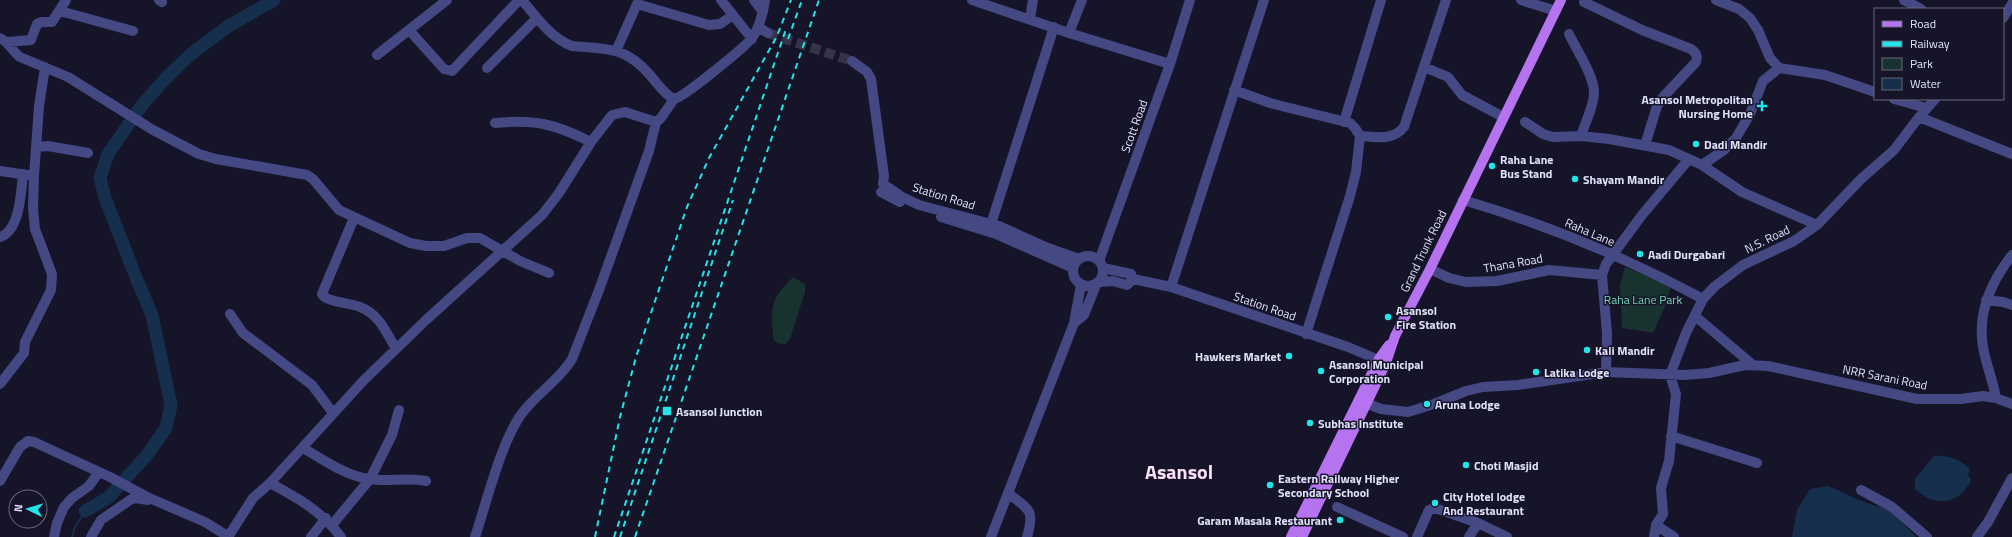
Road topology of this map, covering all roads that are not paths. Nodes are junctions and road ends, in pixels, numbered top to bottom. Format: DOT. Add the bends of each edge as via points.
graph roads {
  1 [pos="66,0"];
  2 [pos="447,0"];
  3 [pos="519,0"];
  4 [pos="522,0"];
  5 [pos="721,0"];
  6 [pos="754,0"];
  7 [pos="765,0"];
  8 [pos="972,0"];
  9 [pos="1032,0"];
  10 [pos="1082,0"];
  11 [pos="1190,0"];
  12 [pos="1264,0"];
  13 [pos="1382,0"];
  14 [pos="1446,0"];
  15 [pos="1521,0"];
  16 [pos="1561,0"];
  17 [pos="1716,0"];
  18 [pos="1904,0"];
  19 [pos="1584,2"];
  20 [pos="2012,4"];
  21 [pos="1919,8"];
  22 [pos="60,11"];
  23 [pos="1556,11"];
  24 [pos="763,12"];
  25 [pos="733,15"];
  26 [pos="2004,16"];
  27 [pos="537,18"];
  28 [pos="1030,19"];
  29 [pos="758,27"];
  30 [pos="1054,27"];
  31 [pos="409,30"];
  32 [pos="133,31"];
  33 [pos="768,33"];
  34 [pos="1069,33"];
  35 [pos="1569,34"];
  36 [pos="752,38"];
  37 [pos="4,40"];
  38 [pos="616,51"];
  39 [pos="377,55"];
  40 [pos="852,61"];
  41 [pos="1170,64"];
  42 [pos="45,67"];
  43 [pos="1424,67"];
  44 [pos="487,68"];
  45 [pos="1779,68"];
  46 [pos="1234,90"];
  47 [pos="1874,92"];
  48 [pos="674,99"];
  49 [pos="1898,100"];
  50 [pos="1934,100"];
  51 [pos="1926,108"];
  52 [pos="1503,117"];
  53 [pos="1919,117"];
  54 [pos="656,122"];
  55 [pos="1344,122"];
  56 [pos="1525,122"];
  57 [pos="495,123"];
  58 [pos="1360,136"];
  59 [pos="1581,136"];
  60 [pos="590,142"];
  61 [pos="1645,145"];
  62 [pos="37,147"];
  63 [pos="88,153"];
  64 [pos="2012,154"];
  65 [pos="1689,159"];
  66 [pos="1702,165"];
  67 [pos="0,171"];
  68 [pos="23,174"];
  69 [pos="34,176"];
  70 [pos="882,188"];
  71 [pos="1462,200"];
  72 [pos="354,218"];
  73 [pos="991,224"];
  74 [pos="1817,225"];
  75 [pos="0,237"];
  76 [pos="503,250"];
  77 [pos="2012,255"];
  78 [pos="1612,256"];
  79 [pos="1076,264"];
  80 [pos="1102,264"];
  81 [pos="1430,269"];
  82 [pos="549,273"];
  83 [pos="1602,275"];
  84 [pos="1134,279"];
  85 [pos="1098,284"];
  86 [pos="1081,285"];
  87 [pos="1171,287"];
  88 [pos="1703,299"];
  89 [pos="1986,300"];
  90 [pos="2012,306"];
  91 [pos="230,314"];
  92 [pos="1695,316"];
  93 [pos="1074,324"];
  94 [pos="1306,334"];
  95 [pos="396,349"];
  96 [pos="1383,361"];
  97 [pos="1753,364"];
  98 [pos="1606,372"];
  99 [pos="1670,375"];
  100 [pos="0,384"];
  101 [pos="1996,398"];
  102 [pos="1366,403"];
  103 [pos="2012,404"];
  104 [pos="399,410"];
  105 [pos="333,413"];
  106 [pos="1671,436"];
  107 [pos="303,448"];
  108 [pos="1757,463"];
  109 [pos="4,466"];
  110 [pos="99,472"];
  111 [pos="2012,478"];
  112 [pos="370,479"];
  113 [pos="0,481"];
  114 [pos="426,481"];
  115 [pos="270,483"];
  116 [pos="1862,490"];
  117 [pos="1008,493"];
  118 [pos="151,499"];
  119 [pos="1336,507"];
  120 [pos="329,522"];
  121 [pos="1478,523"];
  122 [pos="1656,525"];
  123 [pos="54,537"];
  124 [pos="91,537"];
  125 [pos="228,537"];
  126 [pos="311,537"];
  127 [pos="341,537"];
  128 [pos="475,537"];
  129 [pos="991,537"];
  130 [pos="1027,537"];
  131 [pos="1291,537"];
  132 [pos="1302,537"];
  133 [pos="1403,537"];
  134 [pos="1417,537"];
  135 [pos="1469,537"];
  136 [pos="1507,537"];
  137 [pos="1654,537"];
  138 [pos="1674,537"];
  139 [pos="1927,537"];
  140 [pos="1977,537"];
  1 -- 22 [label="street"];
  2 -- 31 [label="street"];
  3 -- 31 [label="street" via="452,71 444,69"];
  4 -- 27 [label="street"];
  5 -- 25 [label="street"];
  6 -- 24 [label="street"];
  7 -- 24 [label="street"];
  8 -- 28 [label="street"];
  9 -- 28 [label="street"];
  10 -- 34 [label="street"];
  11 -- 41 [label="street, Scott Road"];
  12 -- 46 [label="street"];
  13 -- 55 [label="street"];
  14 -- 43 [label="street"];
  15 -- 23 [label="street"];
  16 -- 23 [label="main road, Grand Trunk Road"];
  17 -- 45 [label="street" via="1739,9 1750,18 1770,58"];
  18 -- 21 [label="street"];
  19 -- 61 [label="street" via="1696,52 1696,62 1657,106"];
  20 -- 26 [label="street"];
  22 -- 32 [label="street"];
  22 -- 37 [label="street" via="52,22 37,24 31,40"];
  23 -- 52 [label="main road, Grand Trunk Road"];
  24 -- 29 [label="street"];
  25 -- 36 [label="street"];
  25 -- 38 [label="street" via="720,24 709,25 637,4"];
  27 -- 38 [label="street" via="557,38 572,46"];
  27 -- 44 [label="street"];
  28 -- 30 [label="street"];
  29 -- 33 [label="street"];
  29 -- 36 [label="street"];
  30 -- 34 [label="street"];
  30 -- 73 [label="street"];
  31 -- 39 [label="street"];
  34 -- 41 [label="street"];
  35 -- 59 [label="street" via="1590,76 1594,92"];
  36 -- 48 [label="street" via="688,92"];
  37 -- 42 [label="street" via="20,57"];
  38 -- 48 [label="street" via="631,56"];
  40 -- 70 [label="street" via="867,72 871,79 884,176"];
  41 -- 80 [label="street, Scott Road"];
  42 -- 62 [label="street" via="39,106"];
  42 -- 72 [label="street" via="68,77 153,130 208,157 307,175 339,210"];
  43 -- 52 [label="street" via="1448,77 1462,95"];
  43 -- 58 [label="street" via="1404,127 1399,134 1392,137"];
  45 -- 47 [label="street" via="1825,75"];
  45 -- 66 [label="street" via="1763,81 1750,114 1736,138"];
  46 -- 55 [label="street" via="1270,103"];
  46 -- 87 [label="street"];
  48 -- 54 [label="street"];
  49 -- 51 [label="street"];
  50 -- 51 [label="street, N.S. Road"];
  51 -- 53 [label="street, N.S. Road"];
  52 -- 71 [label="main road, Grand Trunk Road"];
  53 -- 64 [label="street"];
  53 -- 74 [label="street, N.S. Road" via="1894,150 1861,179"];
  54 -- 60 [label="street" via="618,112 612,115"];
  54 -- 128 [label="street" via="599,290 572,359 528,405 515,425"];
  55 -- 58 [label="street" via="1350,123"];
  56 -- 59 [label="street" via="1543,134 1553,137"];
  57 -- 60 [label="street" via="530,121 566,129"];
  58 -- 94 [label="street" via="1350,196"];
  59 -- 61 [label="street"];
  60 -- 76 [label="street" via="559,193 542,215"];
  61 -- 65 [label="street" via="1668,150"];
  62 -- 63 [label="street" via="48,146"];
  62 -- 69 [label="street"];
  65 -- 66 [label="street"];
  65 -- 78 [label="street"];
  66 -- 74 [label="street" via="1742,192"];
  67 -- 68 [label="street"];
  68 -- 69 [label="street"];
  68 -- 75 [label="street" via="17,216 12,228 5,236"];
  69 -- 100 [label="street" via="35,229 52,274 51,290 25,342 24,353"];
  70 -- 73 [label="street, Station Road" via="919,205"];
  70 -- 79 [label="street, Station Road" via="924,212 996,234"];
  71 -- 78 [label="street, Raha Lane" via="1544,227"];
  71 -- 81 [label="main road, Grand Trunk Road"];
  72 -- 76 [label="street" via="418,245 451,245 474,236"];
  72 -- 95 [label="street" via="322,294 326,298 368,310 381,323"];
  73 -- 79 [label="street, Station Road" via="1011,230"];
  74 -- 88 [label="street, N.S. Road" via="1794,242 1743,265 1714,287"];
  76 -- 82 [label="street" via="520,261"];
  76 -- 95 [label="street"];
  77 -- 89 [label="street" via="1998,273"];
  78 -- 83 [label="street"];
  78 -- 88 [label="street, Raha Lane" via="1668,280"];
  79 -- 80 [label="street" via="1088,256"];
  79 -- 86 [label="street" via="1074,278"];
  80 -- 84 [label="street, Station Road" via="1131,274"];
  80 -- 85 [label="street" via="1103,278"];
  81 -- 83 [label="street, Thana Road" via="1449,278 1466,282 1497,281 1549,270"];
  81 -- 96 [label="main road, Grand Trunk Road"];
  83 -- 98 [label="street" via="1607,333"];
  84 -- 85 [label="street, Station Road" via="1127,285 1113,282"];
  84 -- 87 [label="street, Station Road"];
  85 -- 86 [label="street" via="1091,287"];
  85 -- 93 [label="street" via="1084,315"];
  86 -- 93 [label="street"];
  87 -- 94 [label="street, Station Road"];
  88 -- 92 [label="street, N.S. Road"];
  89 -- 90 [label="street"];
  89 -- 101 [label="street" via="1982,320 1983,347"];
  91 -- 105 [label="street" via="243,333 312,385"];
  92 -- 97 [label="street"];
  92 -- 99 [label="street, N.S. Road"];
  93 -- 117 [label="street"];
  94 -- 96 [label="street, Station Road"];
  95 -- 105 [label="street"];
  96 -- 102 [label="main road, Grand Trunk Road"];
  96 -- 131 [label="main road"];
  97 -- 99 [label="street, NRR Sarani Road" via="1709,373"];
  97 -- 101 [label="street, NRR Sarani Road" via="1917,399 1961,400 1983,396"];
  98 -- 99 [label="street, NRR Sarani Road"];
  98 -- 102 [label="street, NRR Sarani Road" via="1533,384 1475,388 1408,412 1381,409"];
  99 -- 106 [label="street" via="1676,394"];
  101 -- 103 [label="street, NRR Sarani Road"];
  102 -- 132 [label="main road, Grand Trunk Road"];
  104 -- 112 [label="street" via="392,435"];
  105 -- 107 [label="street"];
  106 -- 108 [label="street"];
  106 -- 122 [label="street" via="1669,461 1662,488 1663,514"];
  107 -- 112 [label="street" via="343,471"];
  107 -- 115 [label="street"];
  109 -- 110 [label="street" via="20,447 28,442 34,442"];
  109 -- 113 [label="street"];
  110 -- 118 [label="street"];
  110 -- 123 [label="street" via="89,486 72,498 64,508"];
  111 -- 140 [label="street"];
  112 -- 114 [label="street"];
  112 -- 120 [label="street"];
  115 -- 120 [label="street" via="305,502"];
  115 -- 125 [label="street" via="253,498"];
  116 -- 139 [label="street" via="1892,507"];
  117 -- 129 [label="street"];
  117 -- 130 [label="street" via="1027,508 1031,515 1032,522"];
  118 -- 124 [label="street" via="130,500 101,520"];
  118 -- 125 [label="street" via="205,522"];
  119 -- 133 [label="street"];
  120 -- 126 [label="street"];
  120 -- 127 [label="street"];
  121 -- 134 [label="street" via="1431,508"];
  121 -- 135 [label="street"];
  121 -- 136 [label="street"];
  122 -- 137 [label="street"];
  122 -- 138 [label="street"];
}
